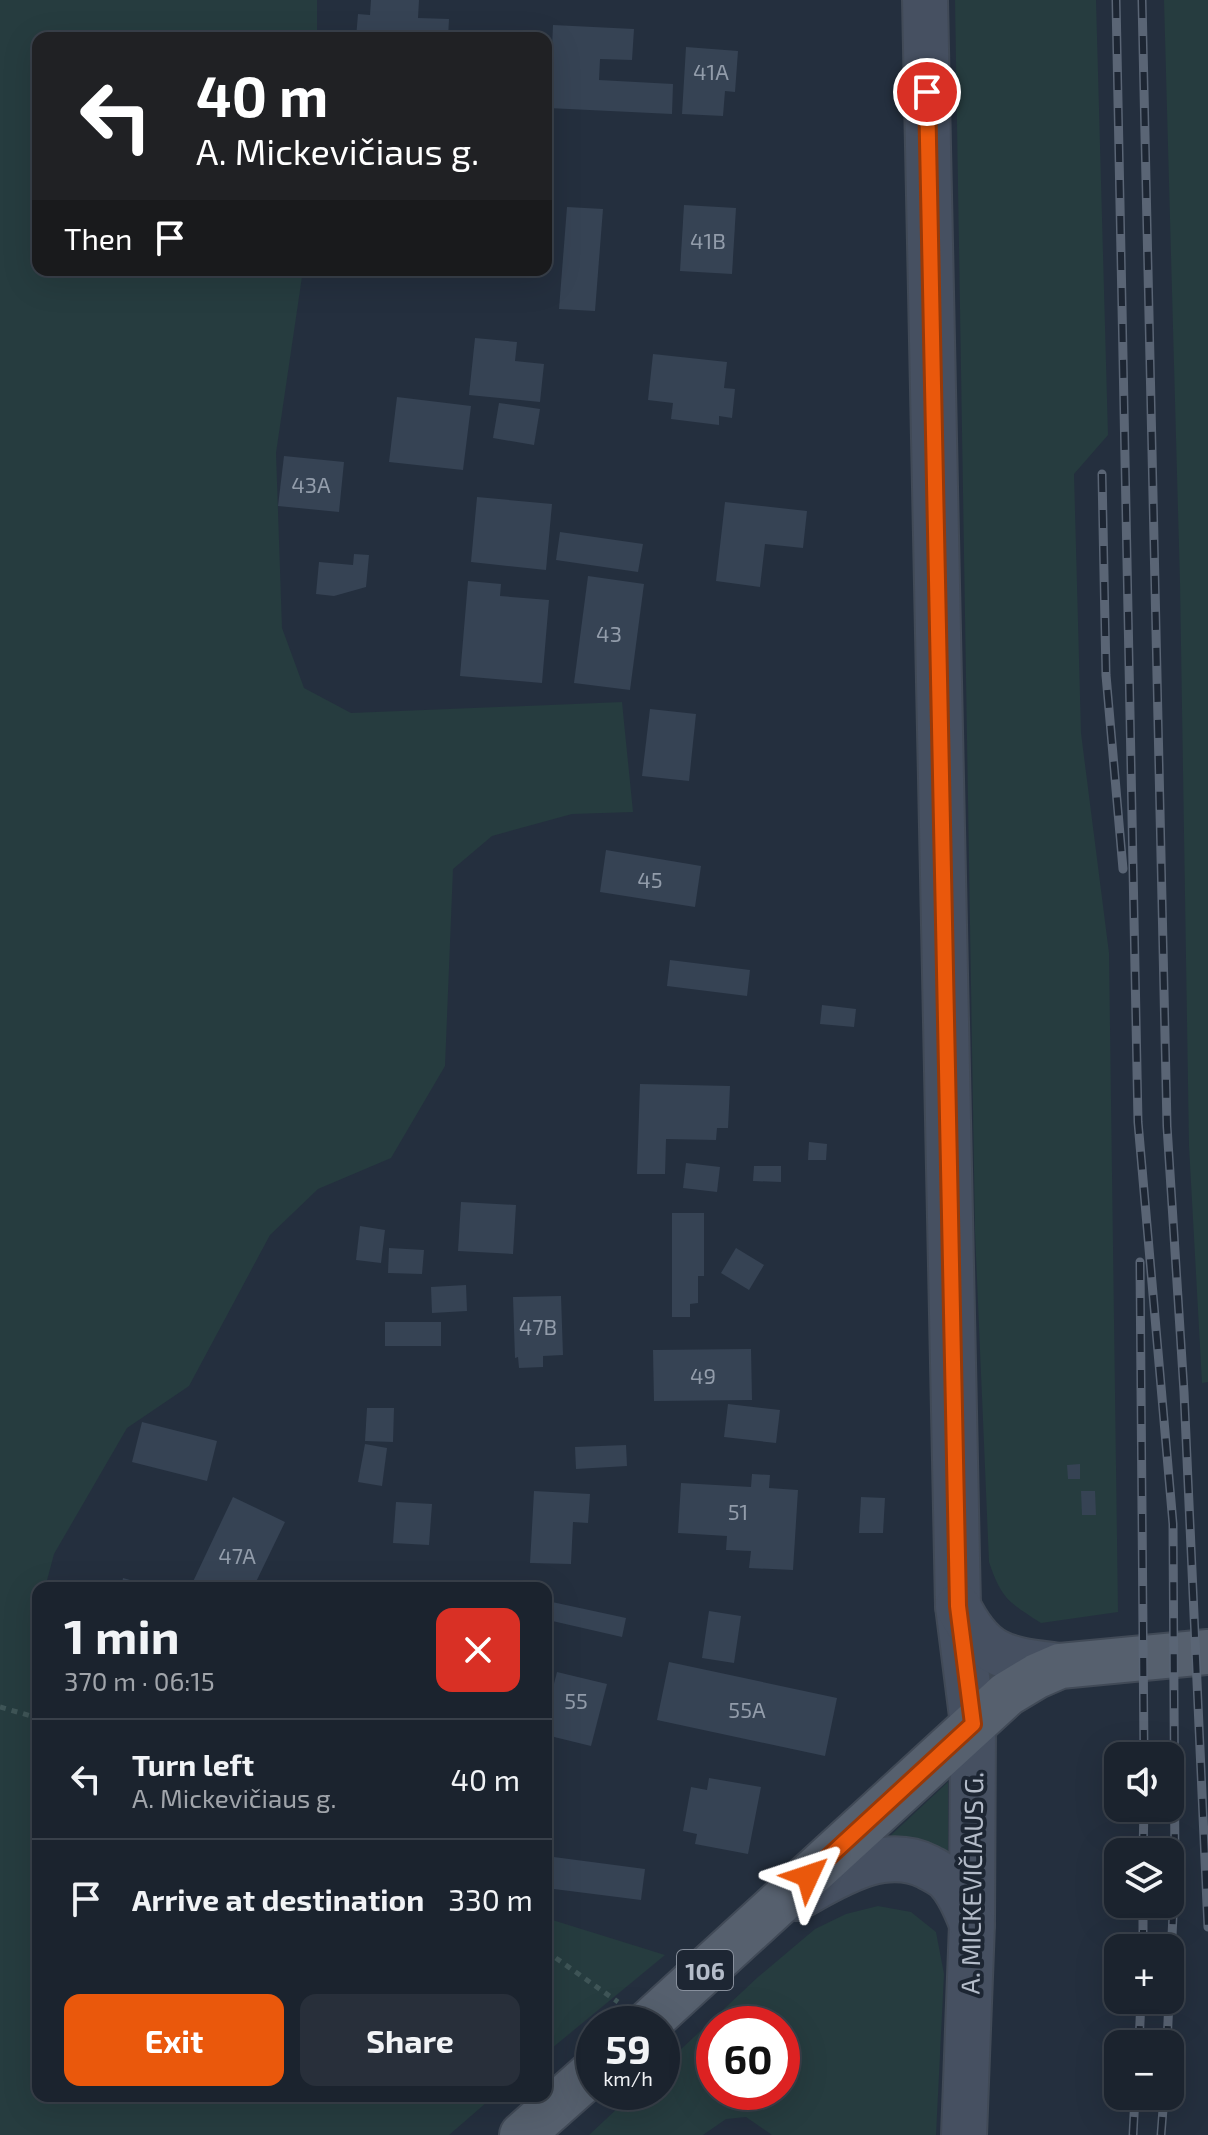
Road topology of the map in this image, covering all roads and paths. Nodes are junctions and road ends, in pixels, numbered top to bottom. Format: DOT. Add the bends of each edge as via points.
graph roads {
  1 [pos="925,0"];
  2 [pos="958,1606"];
  3 [pos="1208,1652"];
  4 [pos="1060,1666"];
  5 [pos="0,1707"];
  6 [pos="32,1716"];
  7 [pos="973,1724"];
  8 [pos="763,1917"];
  9 [pos="972,1924"];
  10 [pos="552,1955"];
  11 [pos="622,2006"];
  12 [pos="667,2006"];
  13 [pos="576,2087"];
  14 [pos="522,2135"];
  15 [pos="964,2135"];
  1 -- 2 [label="main road, A. MICKEVIČIAUS G."];
  2 -- 4 [label="main road" via="992,1651"];
  2 -- 7 [label="main road, A. MICKEVIČIAUS G."];
  3 -- 4 [label="main road, 106"];
  4 -- 7 [label="main road, 106" via="1007,1694"];
  5 -- 6 [label="path"];
  7 -- 8 [label="main road, 106"];
  7 -- 9 [label="main road, A. MICKEVIČIAUS G."];
  8 -- 9 [label="main road" via="847,1870 900,1859 947,1878"];
  8 -- 12 [label="main road, 106"];
  9 -- 15 [label="main road, A. MICKEVIČIAUS G."];
  10 -- 11 [label="path"];
  13 -- 14 [label="main road"];
}
